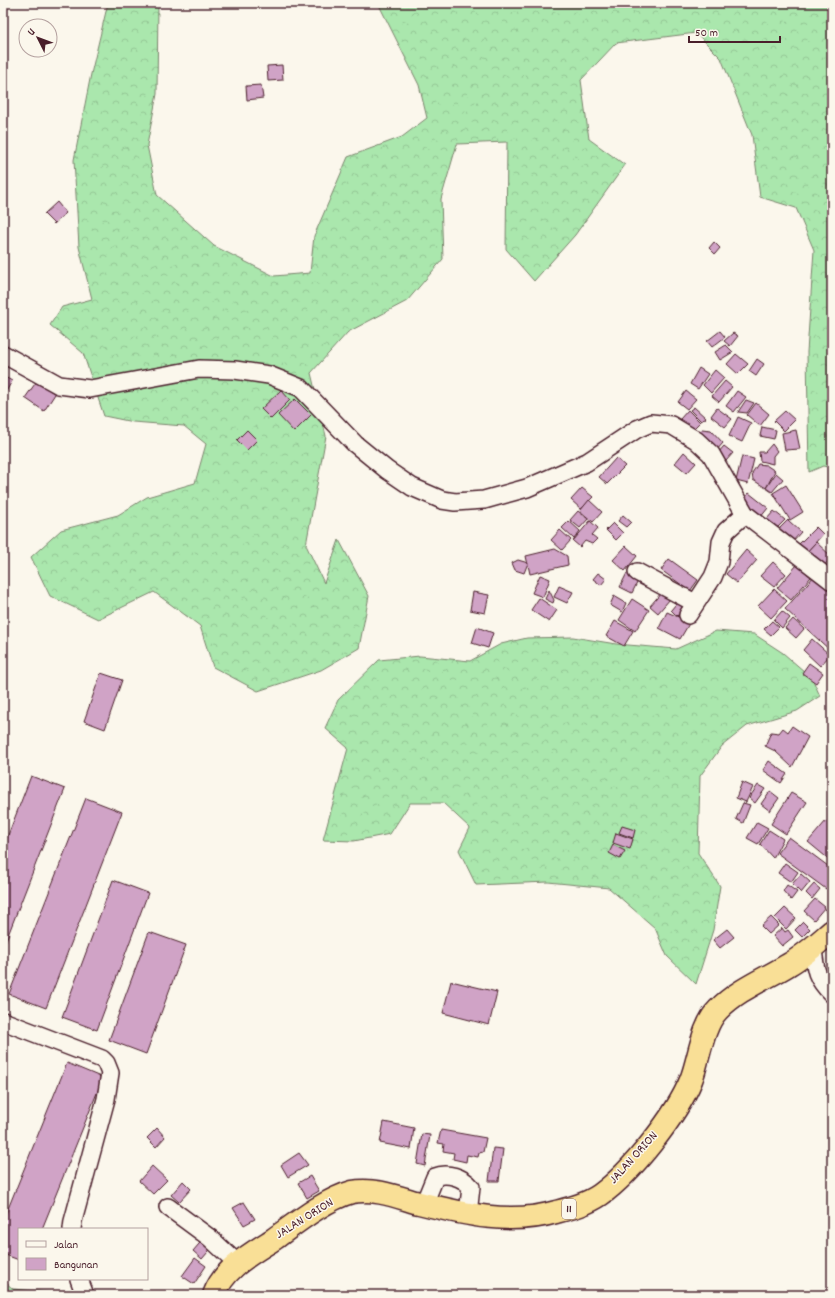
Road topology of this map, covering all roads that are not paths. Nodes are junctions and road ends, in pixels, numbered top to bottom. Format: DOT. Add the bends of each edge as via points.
graph roads {
  1 [pos="3,354"];
  2 [pos="745,514"];
  3 [pos="637,572"];
  4 [pos="832,581"];
  5 [pos="832,931"];
  6 [pos="813,948"];
  7 [pos="832,994"];
  8 [pos="3,1021"];
  9 [pos="424,1204"];
  10 [pos="168,1207"];
  11 [pos="468,1214"];
  12 [pos="72,1228"];
  13 [pos="237,1263"];
  14 [pos="79,1280"];
  15 [pos="85,1295"];
  16 [pos="214,1295"];
  1 -- 2 [label="street" via="59,385 90,389 199,369 235,370 269,375 301,388 355,444 387,470 412,486 442,500 456,502 484,500 527,488 587,462 637,429 651,423 671,425 696,440 711,454"];
  2 -- 3 [label="street" via="726,530 713,577 691,609"];
  2 -- 4 [label="street"];
  5 -- 6 [label="highway, JALAN ORION / 11"];
  6 -- 7 [label="street" via="815,970 822,984"];
  6 -- 11 [label="highway, JALAN ORION / 11" via="717,1010 709,1024 691,1081 679,1104 626,1172 600,1195 578,1206 530,1218"];
  8 -- 12 [label="street" via="102,1059 109,1069 106,1099"];
  9 -- 11 [label="highway, JALAN ORION / 11"];
  9 -- 11 [label="street" via="435,1177 443,1174 465,1180 471,1187"];
  9 -- 13 [label="highway, JALAN ORION / 11" via="380,1193 352,1192 324,1205"];
  10 -- 13 [label="street" via="210,1238"];
  13 -- 16 [label="highway, JALAN ORION / 11" via="218,1286"];
  14 -- 15 [label="street"];
}
